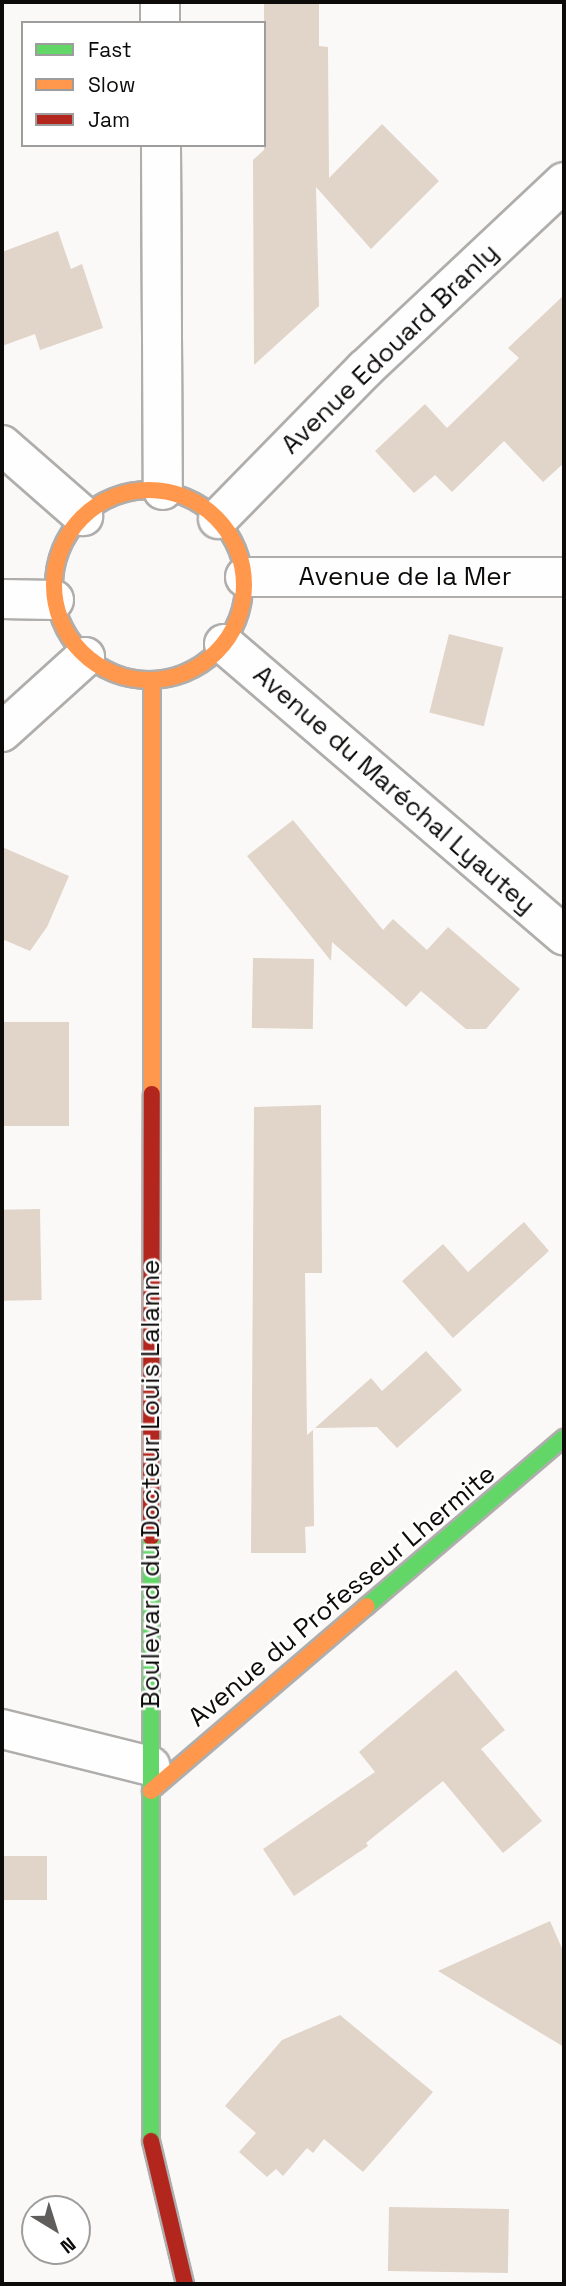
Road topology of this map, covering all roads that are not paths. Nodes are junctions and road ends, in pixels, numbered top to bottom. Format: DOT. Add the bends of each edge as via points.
graph roads {
  1 [pos="160,2"];
  2 [pos="160,21"];
  3 [pos="161,147"];
  4 [pos="564,182"];
  5 [pos="2,445"];
  6 [pos="163,490"];
  7 [pos="83,516"];
  8 [pos="218,519"];
  9 [pos="245,577"];
  10 [pos="564,577"];
  11 [pos="2,599"];
  12 [pos="54,600"];
  13 [pos="224,644"];
  14 [pos="85,657"];
  15 [pos="152,680"];
  16 [pos="2,732"];
  17 [pos="564,935"];
  18 [pos="564,1438"];
  19 [pos="2,1729"];
  20 [pos="151,1779"];
  21 [pos="185,2284"];
  1 -- 2 [label="street"];
  3 -- 6 [label="street"];
  4 -- 8 [label="street, Avenue Edouard Branly" via="365,369"];
  5 -- 7 [label="street"];
  6 -- 7 [label="street" via="134,490 106,499"];
  6 -- 8 [label="street" via="193,499"];
  7 -- 12 [label="street" via="58,554"];
  8 -- 9 [label="street" via="236,545"];
  9 -- 10 [label="street, Avenue de la Mer"];
  9 -- 13 [label="street" via="237,624"];
  11 -- 12 [label="street"];
  12 -- 14 [label="street" via="65,631"];
  13 -- 15 [label="street" via="204,663 179,676"];
  13 -- 17 [label="street, Avenue du Maréchal Lyautey"];
  14 -- 15 [label="street" via="105,670"];
  14 -- 16 [label="street"];
  15 -- 20 [label="street, Boulevard du Docteur Louis Lalanne"];
  18 -- 20 [label="street, Avenue du Professeur Lhermite"];
  19 -- 20 [label="street"];
  20 -- 21 [label="street, Boulevard du Docteur Louis Lalanne" via="150,2142"];
}
